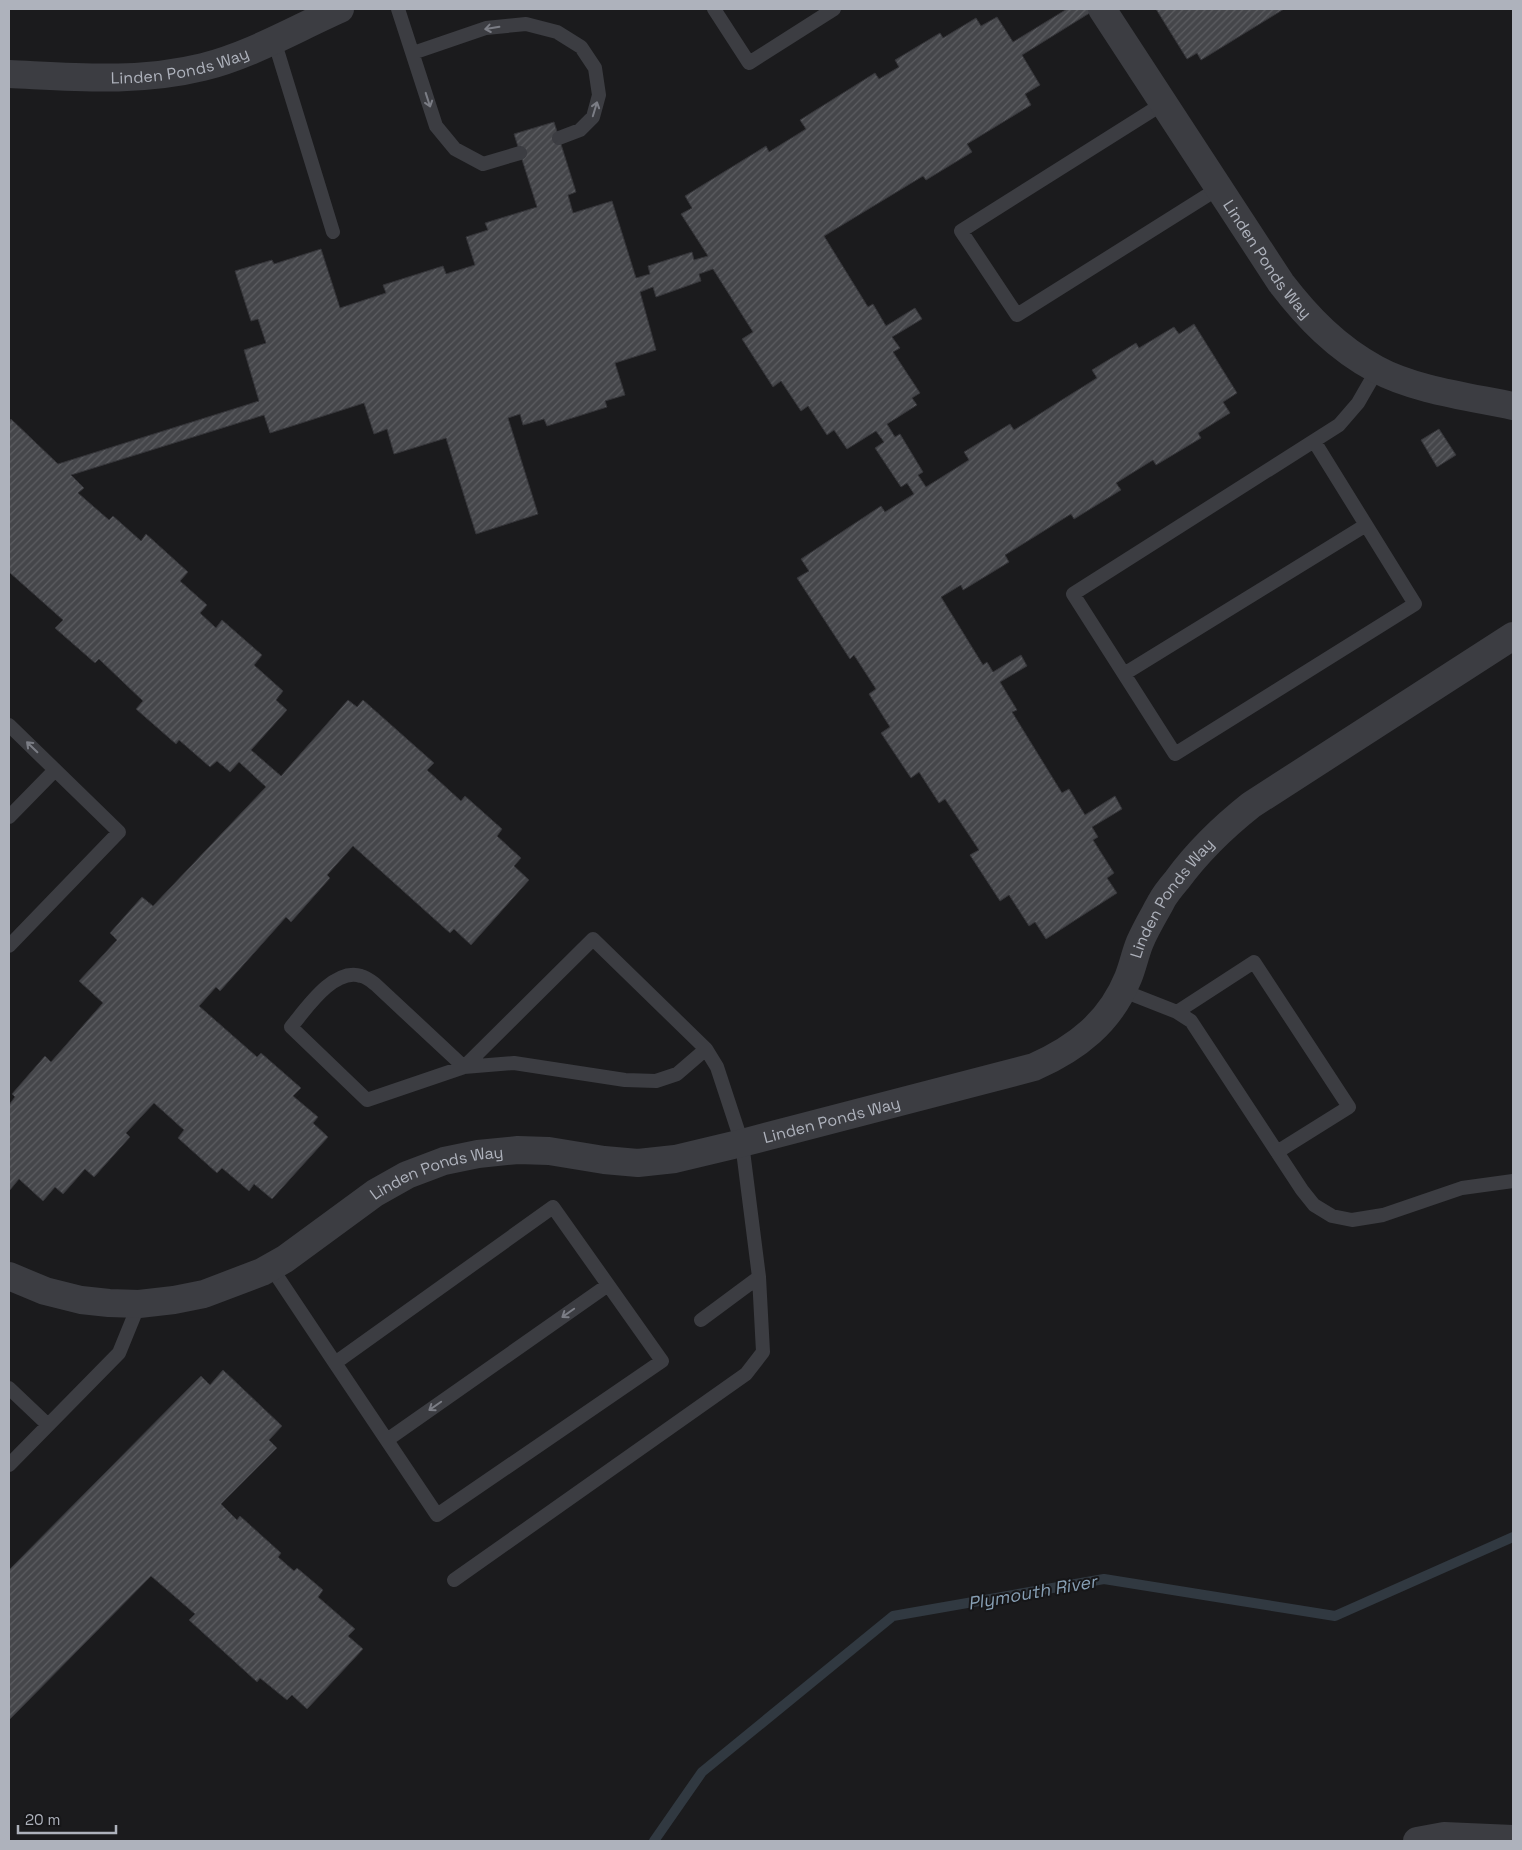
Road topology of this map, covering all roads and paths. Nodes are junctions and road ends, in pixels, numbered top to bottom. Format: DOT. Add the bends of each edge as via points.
graph roads {
  1 [pos="340,9"];
  2 [pos="398,9"];
  3 [pos="714,9"];
  4 [pos="834,9"];
  5 [pos="1102,9"];
  6 [pos="274,40"];
  7 [pos="413,53"];
  8 [pos="9,74"];
  9 [pos="1164,103"];
  10 [pos="559,138"];
  11 [pos="520,153"];
  12 [pos="1219,188"];
  13 [pos="333,232"];
  14 [pos="1378,370"];
  15 [pos="1513,406"];
  16 [pos="1314,441"];
  17 [pos="1366,525"];
  18 [pos="1513,636"];
  19 [pos="1124,674"];
  20 [pos="9,725"];
  21 [pos="55,770"];
  22 [pos="9,817"];
  23 [pos="9,946"];
  24 [pos="1121,990"];
  25 [pos="1177,1012"];
  26 [pos="706,1049"];
  27 [pos="464,1067"];
  28 [pos="742,1143"];
  29 [pos="1277,1152"];
  30 [pos="1513,1181"];
  31 [pos="271,1267"];
  32 [pos="9,1276"];
  33 [pos="759,1277"];
  34 [pos="608,1285"];
  35 [pos="139,1304"];
  36 [pos="701,1320"];
  37 [pos="335,1363"];
  38 [pos="9,1388"];
  39 [pos="48,1425"];
  40 [pos="387,1440"];
  41 [pos="9,1465"];
  42 [pos="454,1580"];
  43 [pos="1513,1839"];
  44 [pos="1416,1841"];
  1 -- 6 [label="street, Linden Ponds Way"];
  2 -- 7 [label="lane"];
  3 -- 4 [label="lane" via="750,63"];
  5 -- 9 [label="street, Linden Ponds Way"];
  6 -- 8 [label="street, Linden Ponds Way" via="235,56 176,73 127,78"];
  6 -- 13 [label="lane"];
  10 -- 7 [label="lane, one-way" via="580,130 593,117 599,96 595,68 581,47 557,32 526,24 486,28"];
  7 -- 11 [label="lane, one-way" via="436,126 455,149 483,164"];
  9 -- 12 [label="street, Linden Ponds Way"];
  9 -- 12 [label="lane" via="961,231 1017,315"];
  12 -- 14 [label="street, Linden Ponds Way" via="1280,283 1300,308 1329,337"];
  14 -- 15 [label="street, Linden Ponds Way" via="1409,382"];
  14 -- 16 [label="lane" via="1358,404 1339,424"];
  16 -- 17 [label="lane"];
  16 -- 19 [label="lane" via="1073,594"];
  17 -- 19 [label="lane"];
  17 -- 19 [label="lane" via="1415,604 1175,754"];
  18 -- 24 [label="street, Linden Ponds Way" via="1251,805 1220,830 1190,862 1162,900 1140,941 1128,979"];
  21 -- 20 [label="lane, one-way"];
  21 -- 22 [label="lane"];
  21 -- 23 [label="lane" via="119,832"];
  24 -- 25 [label="lane"];
  24 -- 28 [label="street, Linden Ponds Way" via="1113,1007 1082,1040 1056,1058 1034,1067"];
  25 -- 29 [label="lane" via="1191,1021"];
  25 -- 29 [label="lane" via="1254,962 1349,1107"];
  26 -- 27 [label="lane" via="677,1074 656,1081 625,1080 514,1063"];
  26 -- 27 [label="lane" via="593,939"];
  26 -- 28 [label="lane" via="717,1068"];
  27 -- 27 [label="lane" via="367,1100 291,1027 331,982 346,975 361,975 375,984"];
  28 -- 31 [label="street, Linden Ponds Way" via="674,1159 638,1163 518,1150 444,1161 375,1193"];
  28 -- 33 [label="lane"];
  29 -- 30 [label="lane" via="1314,1206 1332,1216 1352,1220 1383,1214 1462,1188"];
  31 -- 35 [label="street, Linden Ponds Way" via="204,1294"];
  31 -- 37 [label="lane"];
  32 -- 35 [label="street, Linden Ponds Way" via="46,1291 81,1300"];
  33 -- 36 [label="lane"];
  33 -- 42 [label="lane" via="762,1352 746,1374"];
  34 -- 37 [label="lane" via="552,1207"];
  34 -- 40 [label="lane, one-way"];
  34 -- 40 [label="lane" via="662,1361 437,1515"];
  35 -- 39 [label="lane" via="119,1353"];
  37 -- 40 [label="lane"];
  38 -- 39 [label="lane"];
  39 -- 41 [label="lane"];
  43 -- 44 [label="street" via="1444,1836"];
}
